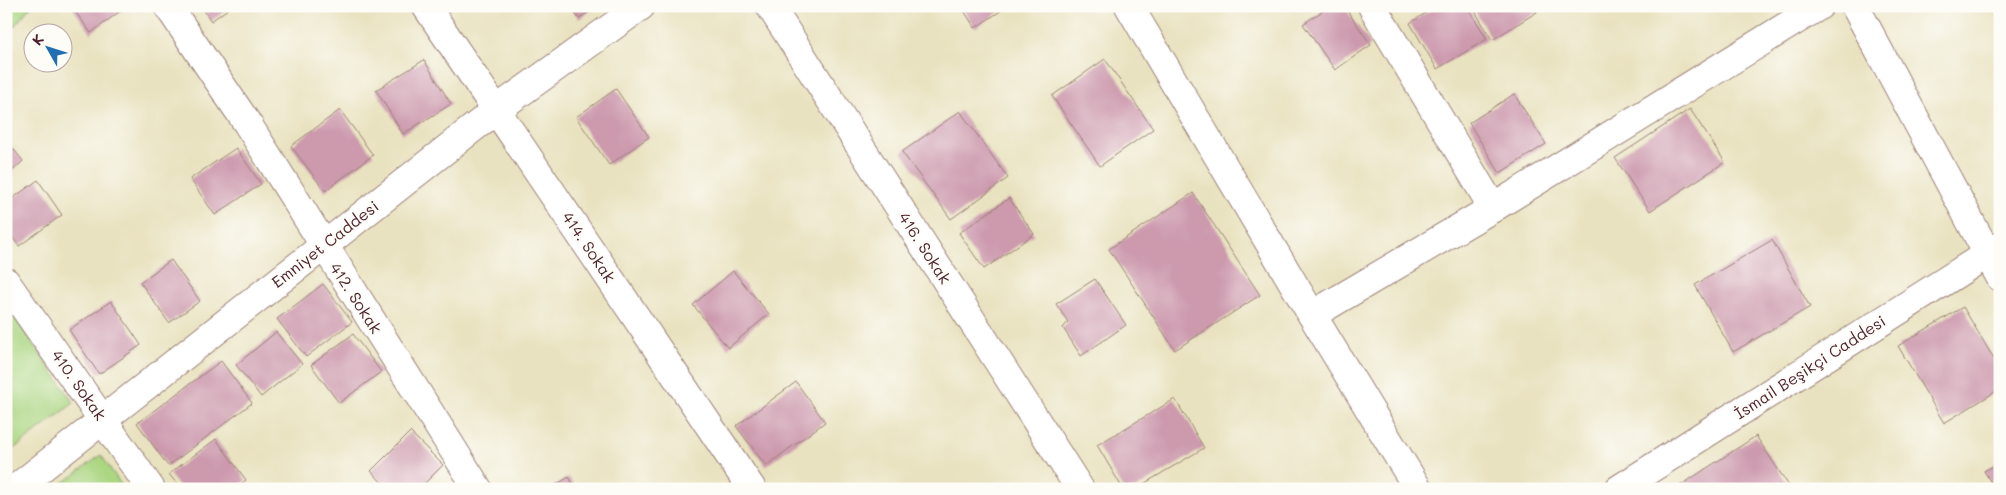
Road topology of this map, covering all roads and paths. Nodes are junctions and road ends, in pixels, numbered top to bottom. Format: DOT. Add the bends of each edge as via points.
graph roads {
  1 [pos="168,6"];
  2 [pos="426,6"];
  3 [pos="641,6"];
  4 [pos="770,6"];
  5 [pos="1129,6"];
  6 [pos="1372,6"];
  7 [pos="1819,6"];
  8 [pos="1855,6"];
  9 [pos="496,110"];
  10 [pos="1493,208"];
  11 [pos="322,246"];
  12 [pos="1996,259"];
  13 [pos="6,282"];
  14 [pos="1312,315"];
  15 [pos="104,419"];
  16 [pos="15,489"];
  17 [pos="151,489"];
  18 [pos="478,489"];
  19 [pos="752,489"];
  20 [pos="1080,489"];
  21 [pos="1418,489"];
  22 [pos="1619,489"];
  1 -- 11 [label="street, 412. Sokak" via="247,123"];
  2 -- 9 [label="street, 414. Sokak"];
  3 -- 9 [label="street, Emniyet Caddesi"];
  4 -- 20 [label="street, 416. Sokak"];
  5 -- 14 [label="street"];
  6 -- 10 [label="street"];
  7 -- 10 [label="street"];
  8 -- 12 [label="street"];
  9 -- 11 [label="street, Emniyet Caddesi"];
  9 -- 19 [label="street, 414. Sokak"];
  10 -- 14 [label="street"];
  11 -- 15 [label="street, Emniyet Caddesi"];
  11 -- 18 [label="street, 412. Sokak"];
  12 -- 22 [label="street, İsmail Beşikçi Caddesi"];
  13 -- 15 [label="street, 410. Sokak"];
  14 -- 21 [label="street"];
  15 -- 16 [label="street, Emniyet Caddesi"];
  15 -- 17 [label="street, 410. Sokak"];
}
